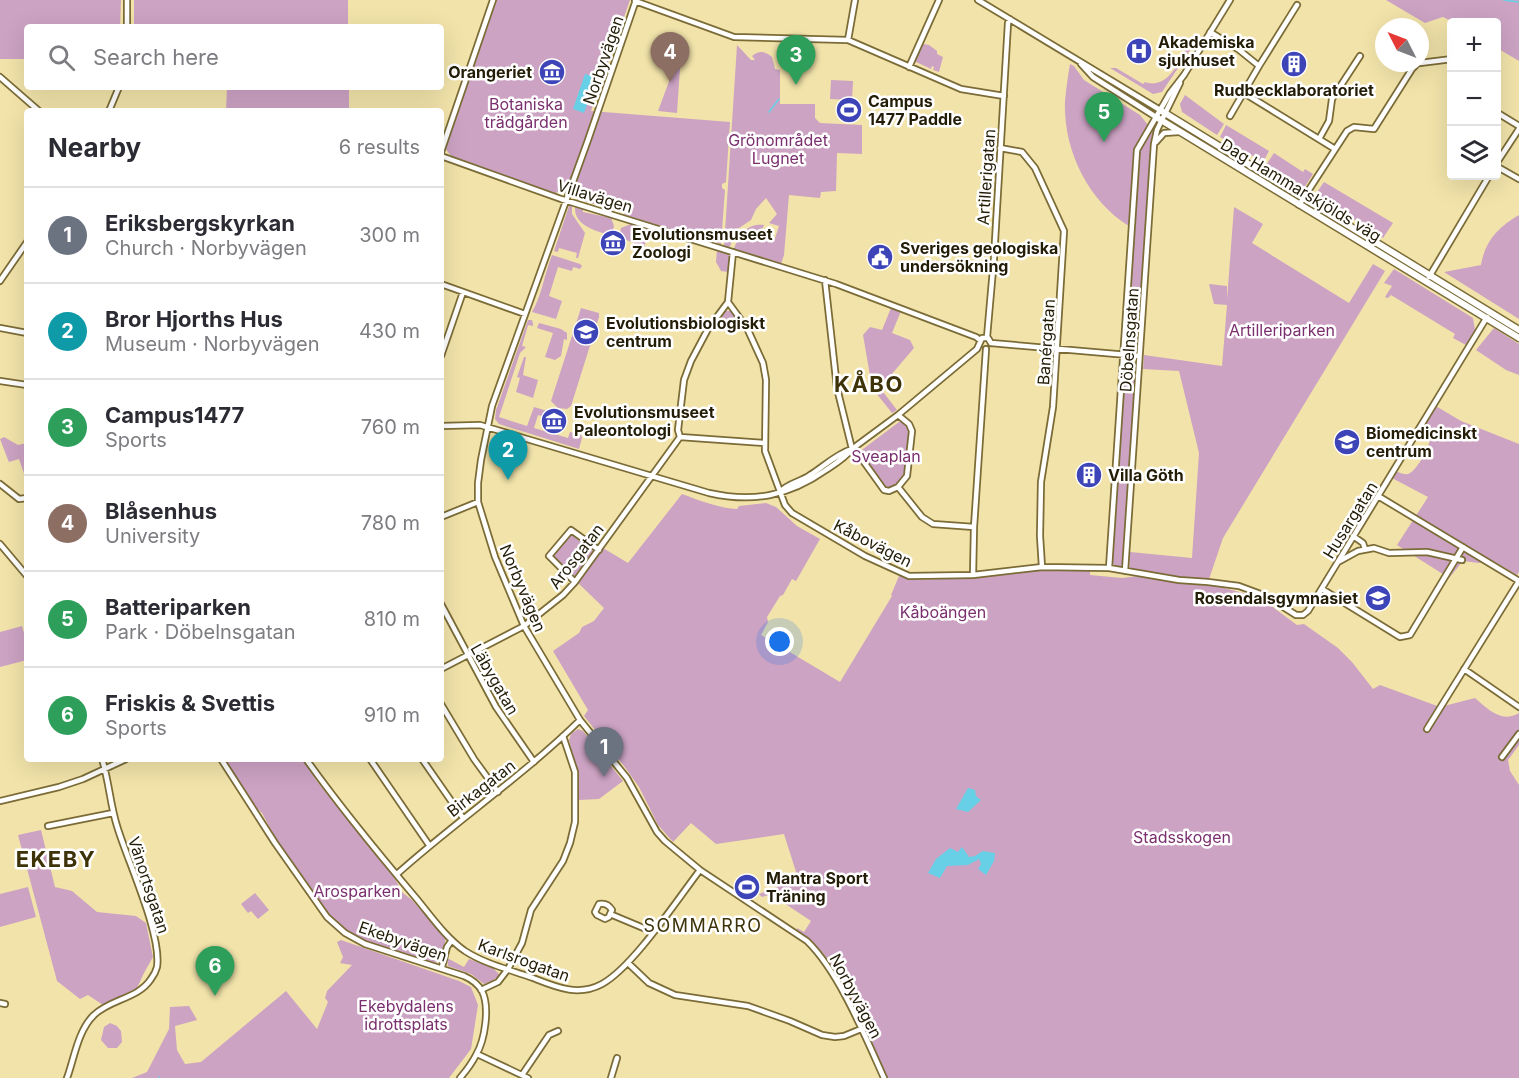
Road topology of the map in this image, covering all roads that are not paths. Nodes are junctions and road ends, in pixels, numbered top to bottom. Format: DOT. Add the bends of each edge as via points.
graph roads {
  1 [pos="127,0"];
  2 [pos="493,0"];
  3 [pos="855,0"];
  4 [pos="939,0"];
  5 [pos="978,0"];
  6 [pos="1230,0"];
  7 [pos="635,1"];
  8 [pos="1298,5"];
  9 [pos="1010,19"];
  10 [pos="127,24"];
  11 [pos="1210,32"];
  12 [pos="848,39"];
  13 [pos="1360,56"];
  14 [pos="1075,58"];
  15 [pos="1447,60"];
  16 [pos="1429,62"];
  17 [pos="1259,66"];
  18 [pos="909,67"];
  19 [pos="1410,72"];
  20 [pos="0,77"];
  21 [pos="118,90"];
  22 [pos="1244,93"];
  23 [pos="1004,96"];
  24 [pos="36,108"];
  25 [pos="110,108"];
  26 [pos="1163,112"];
  27 [pos="1501,115"];
  28 [pos="1230,116"];
  29 [pos="1159,119"];
  30 [pos="1519,128"];
  31 [pos="1182,132"];
  32 [pos="1319,139"];
  33 [pos="1154,144"];
  34 [pos="444,145"];
  35 [pos="1000,148"];
  36 [pos="1335,148"];
  37 [pos="444,155"];
  38 [pos="1501,158"];
  39 [pos="1501,168"];
  40 [pos="1519,179"];
  41 [pos="1488,180"];
  42 [pos="566,200"];
  43 [pos="1301,201"];
  44 [pos="24,246"];
  45 [pos="733,252"];
  46 [pos="1427,278"];
  47 [pos="825,280"];
  48 [pos="0,281"];
  49 [pos="444,285"];
  50 [pos="463,292"];
  51 [pos="728,302"];
  52 [pos="525,314"];
  53 [pos="1488,315"];
  54 [pos="0,328"];
  55 [pos="1519,330"];
  56 [pos="24,332"];
  57 [pos="987,337"];
  58 [pos="1519,338"];
  59 [pos="980,343"];
  60 [pos="991,343"];
  61 [pos="444,347"];
  62 [pos="986,349"];
  63 [pos="1057,349"];
  64 [pos="1124,354"];
  65 [pos="1139,356"];
  66 [pos="0,381"];
  67 [pos="24,385"];
  68 [pos="898,415"];
  69 [pos="444,426"];
  70 [pos="488,427"];
  71 [pos="680,437"];
  72 [pos="765,442"];
  73 [pos="852,449"];
  74 [pos="652,476"];
  75 [pos="0,484"];
  76 [pos="898,486"];
  77 [pos="780,492"];
  78 [pos="1378,496"];
  79 [pos="24,498"];
  80 [pos="478,502"];
  81 [pos="444,517"];
  82 [pos="974,527"];
  83 [pos="1353,536"];
  84 [pos="0,544"];
  85 [pos="1463,548"];
  86 [pos="599,549"];
  87 [pos="1365,549"];
  88 [pos="1456,559"];
  89 [pos="1462,560"];
  90 [pos="1338,562"];
  91 [pos="1042,567"];
  92 [pos="1109,568"];
  93 [pos="1125,571"];
  94 [pos="24,572"];
  95 [pos="973,575"];
  96 [pos="1519,581"];
  97 [pos="575,582"];
  98 [pos="1322,589"];
  99 [pos="444,610"];
  100 [pos="1303,615"];
  101 [pos="524,626"];
  102 [pos="467,656"];
  103 [pos="444,668"];
  104 [pos="1464,669"];
  105 [pos="1519,707"];
  106 [pos="444,709"];
  107 [pos="580,720"];
  108 [pos="1427,729"];
  109 [pos="1519,734"];
  110 [pos="563,736"];
  111 [pos="1502,758"];
  112 [pos="103,762"];
  113 [pos="120,762"];
  114 [pos="223,762"];
  115 [pos="308,762"];
  116 [pos="372,762"];
  117 [pos="424,762"];
  118 [pos="534,762"];
  119 [pos="105,769"];
  120 [pos="498,792"];
  121 [pos="0,801"];
  122 [pos="113,813"];
  123 [pos="463,818"];
  124 [pos="48,826"];
  125 [pos="429,844"];
  126 [pos="700,870"];
  127 [pos="397,874"];
  128 [pos="610,914"];
  129 [pos="653,932"];
  130 [pos="452,940"];
  131 [pos="628,963"];
  132 [pos="442,967"];
  133 [pos="508,969"];
  134 [pos="481,990"];
  135 [pos="861,1029"];
  136 [pos="558,1031"];
  137 [pos="477,1054"];
  138 [pos="617,1058"];
  139 [pos="522,1075"];
  140 [pos="67,1078"];
  141 [pos="460,1078"];
  142 [pos="528,1078"];
  143 [pos="611,1078"];
  144 [pos="884,1078"];
  1 -- 10 [label="street"];
  2 -- 34 [label="street"];
  3 -- 12 [label="street"];
  4 -- 18 [label="street"];
  5 -- 9 [label="street, Dag Hammarskjölds väg"];
  6 -- 11 [label="street, Döbelnsgatan"];
  7 -- 12 [label="street" via="734,37"];
  7 -- 42 [label="street, Norbyvägen"];
  8 -- 17 [label="street"];
  9 -- 14 [label="street, Dag Hammarskjölds väg"];
  9 -- 23 [label="street, Artillerigatan"];
  11 -- 17 [label="street"];
  11 -- 26 [label="street, Döbelnsgatan"];
  12 -- 18 [label="street"];
  13 -- 32 [label="street" via="1332,99 1329,121"];
  14 -- 26 [label="street, Dag Hammarskjölds väg"];
  14 -- 29 [label="street, Dag Hammarskjölds väg" via="1093,77"];
  15 -- 16 [label="street"];
  17 -- 22 [label="street"];
  18 -- 23 [label="street" via="961,89"];
  19 -- 36 [label="street" via="1374,129 1354,127"];
  20 -- 24 [label="street"];
  21 -- 25 [label="street"];
  22 -- 28 [label="street"];
  22 -- 32 [label="street"];
  23 -- 35 [label="street, Artillerigatan"];
  26 -- 29 [label="street, Döbelnsgatan"];
  26 -- 43 [label="main road, Dag Hammarskjölds väg"];
  27 -- 30 [label="street"];
  29 -- 31 [label="main road, Dag Hammarskjölds väg"];
  29 -- 33 [label="street, Döbelnsgatan"];
  29 -- 64 [label="street, Döbelnsgatan" via="1136,156"];
  30 -- 38 [label="street"];
  31 -- 33 [label="street" via="1164,133"];
  31 -- 43 [label="main road, Dag Hammarskjölds väg"];
  32 -- 36 [label="street"];
  33 -- 65 [label="street, Döbelnsgatan"];
  35 -- 57 [label="street, Artillerigatan"];
  35 -- 63 [label="street, Banérgatan" via="1022,152 1043,184 1064,231"];
  36 -- 43 [label="street"];
  37 -- 42 [label="street, Villavägen"];
  39 -- 40 [label="street"];
  41 -- 46 [label="street"];
  42 -- 45 [label="street, Villavägen"];
  42 -- 52 [label="street, Norbyvägen"];
  43 -- 46 [label="main road, Dag Hammarskjölds väg"];
  44 -- 48 [label="street"];
  45 -- 47 [label="street, Villavägen"];
  45 -- 51 [label="street"];
  46 -- 53 [label="main road, Dag Hammarskjölds väg"];
  47 -- 59 [label="street, Villavägen" via="976,337"];
  47 -- 73 [label="street" via="837,388"];
  49 -- 50 [label="street"];
  50 -- 52 [label="street"];
  50 -- 61 [label="street"];
  51 -- 71 [label="street" via="700,343 684,380"];
  51 -- 72 [label="street, Kåbovägen" via="748,329 762,363 767,399"];
  52 -- 70 [label="street, Norbyvägen"];
  53 -- 55 [label="main road, Dag Hammarskjölds väg"];
  53 -- 58 [label="main road, Dag Hammarskjölds väg"];
  53 -- 78 [label="street, Husargatan"];
  54 -- 56 [label="street"];
  57 -- 59 [label="street"];
  57 -- 60 [label="street"];
  59 -- 62 [label="street, Villavägen"];
  59 -- 68 [label="street"];
  60 -- 62 [label="street"];
  60 -- 63 [label="street"];
  62 -- 82 [label="street"];
  63 -- 64 [label="street"];
  63 -- 91 [label="street, Banérgatan" via="1041,482"];
  64 -- 65 [label="street"];
  64 -- 92 [label="street, Döbelnsgatan"];
  65 -- 93 [label="street, Döbelnsgatan"];
  66 -- 67 [label="street"];
  68 -- 73 [label="street"];
  68 -- 76 [label="street" via="912,431 907,476"];
  69 -- 70 [label="street"];
  70 -- 74 [label="street"];
  70 -- 80 [label="street, Norbyvägen"];
  71 -- 72 [label="street"];
  71 -- 74 [label="street, Arosgatan"];
  72 -- 77 [label="street, Kåbovägen"];
  73 -- 76 [label="street" via="884,490"];
  73 -- 77 [label="street"];
  74 -- 77 [label="street" via="738,498"];
  74 -- 86 [label="street, Arosgatan"];
  75 -- 79 [label="street" via="19,499"];
  76 -- 82 [label="street" via="922,517 933,524"];
  77 -- 95 [label="street, Kåbovägen" via="792,513 900,573 918,577"];
  78 -- 83 [label="street, Husargatan"];
  78 -- 85 [label="street"];
  80 -- 81 [label="street"];
  80 -- 101 [label="street, Norbyvägen" via="495,557"];
  82 -- 95 [label="street"];
  83 -- 87 [label="street"];
  83 -- 90 [label="street, Husargatan"];
  84 -- 94 [label="street"];
  85 -- 88 [label="street"];
  85 -- 96 [label="street"];
  86 -- 97 [label="street, Arosgatan"];
  86 -- 97 [label="street" via="571,530 549,556"];
  87 -- 88 [label="street" via="1389,554 1428,552"];
  87 -- 90 [label="street"];
  88 -- 89 [label="street"];
  88 -- 98 [label="street" via="1410,635 1405,637"];
  90 -- 98 [label="street, Husargatan"];
  91 -- 92 [label="street, Kåbovägen"];
  91 -- 95 [label="street, Kåbovägen"];
  92 -- 93 [label="street, Kåbovägen"];
  93 -- 100 [label="street, Kåbovägen" via="1239,586"];
  96 -- 104 [label="street"];
  97 -- 101 [label="street, Arosgatan"];
  98 -- 100 [label="street, Husargatan"];
  99 -- 102 [label="street, Läbygatan"];
  101 -- 102 [label="street, Arosgatan"];
  101 -- 107 [label="street, Norbyvägen"];
  102 -- 103 [label="street, Arosgatan"];
  102 -- 118 [label="street, Läbygatan" via="514,736"];
  104 -- 105 [label="street"];
  104 -- 108 [label="street"];
  106 -- 120 [label="street"];
  107 -- 110 [label="street, Birkagatan"];
  107 -- 126 [label="street, Norbyvägen" via="627,778 657,832"];
  109 -- 111 [label="street"];
  110 -- 118 [label="street, Birkagatan"];
  110 -- 133 [label="street" via="575,772 575,822 563,861 531,910 522,944"];
  112 -- 119 [label="street, Vänortsgatan"];
  113 -- 119 [label="street"];
  114 -- 132 [label="street, Ekebyvägen" via="334,924 365,944"];
  115 -- 127 [label="street, Karlsrogatan"];
  116 -- 125 [label="street"];
  117 -- 123 [label="street"];
  118 -- 120 [label="street, Birkagatan"];
  119 -- 121 [label="street" via="59,787"];
  119 -- 122 [label="street, Vänortsgatan"];
  120 -- 123 [label="street, Birkagatan"];
  122 -- 124 [label="street"];
  122 -- 140 [label="street, Vänortsgatan" via="147,911 157,969 138,991 93,1015"];
  123 -- 125 [label="street, Birkagatan"];
  125 -- 127 [label="street, Birkagatan"];
  126 -- 129 [label="street, Karlsrogatan"];
  126 -- 135 [label="street, Norbyvägen" via="807,941 827,963"];
  127 -- 130 [label="street, Karlsrogatan"];
  128 -- 129 [label="street"];
  129 -- 131 [label="street, Karlsrogatan"];
  130 -- 132 [label="street"];
  130 -- 133 [label="street, Karlsrogatan" via="476,958"];
  131 -- 133 [label="street, Karlsrogatan" via="602,984 578,991"];
  131 -- 135 [label="street" via="649,983 675,996 748,1006 829,1036 844,1036"];
  132 -- 134 [label="street, Ekebyvägen" via="470,978"];
  133 -- 134 [label="street" via="498,982"];
  134 -- 137 [label="street" via="485,1012"];
  135 -- 144 [label="street, Norbyvägen"];
  136 -- 139 [label="street" via="549,1035"];
  137 -- 139 [label="street"];
  137 -- 141 [label="street"];
  138 -- 143 [label="street"];
  139 -- 142 [label="street"];
}
